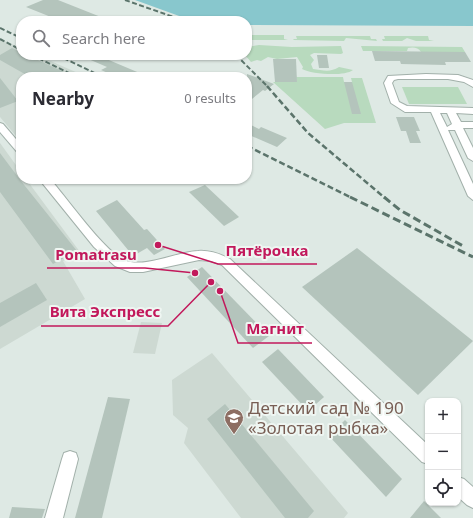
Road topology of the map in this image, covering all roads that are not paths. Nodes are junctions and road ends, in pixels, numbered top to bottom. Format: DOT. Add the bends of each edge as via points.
graph roads {
  1 [pos="473,84"];
  2 [pos="434,111"];
  3 [pos="452,111"];
  4 [pos="473,111"];
  5 [pos="457,125"];
  6 [pos="473,125"];
  7 [pos="0,126"];
  8 [pos="445,131"];
  9 [pos="16,145"];
  10 [pos="473,158"];
  11 [pos="48,184"];
  12 [pos="473,196"];
  13 [pos="425,453"];
  14 [pos="70,459"];
  15 [pos="461,488"];
  16 [pos="473,499"];
  17 [pos="54,518"];
  1 -- 2 [label="street" via="455,77 398,77 389,80 398,106 411,110"];
  2 -- 3 [label="street"];
  2 -- 8 [label="street"];
  3 -- 4 [label="street"];
  3 -- 5 [label="street"];
  5 -- 6 [label="street"];
  5 -- 8 [label="street"];
  5 -- 10 [label="street"];
  7 -- 9 [label="street"];
  8 -- 12 [label="street"];
  11 -- 13 [label="street" via="94,239 119,263 129,267 140,267 177,258 204,255 226,262"];
  14 -- 17 [label="street"];
  15 -- 16 [label="street"];
}
